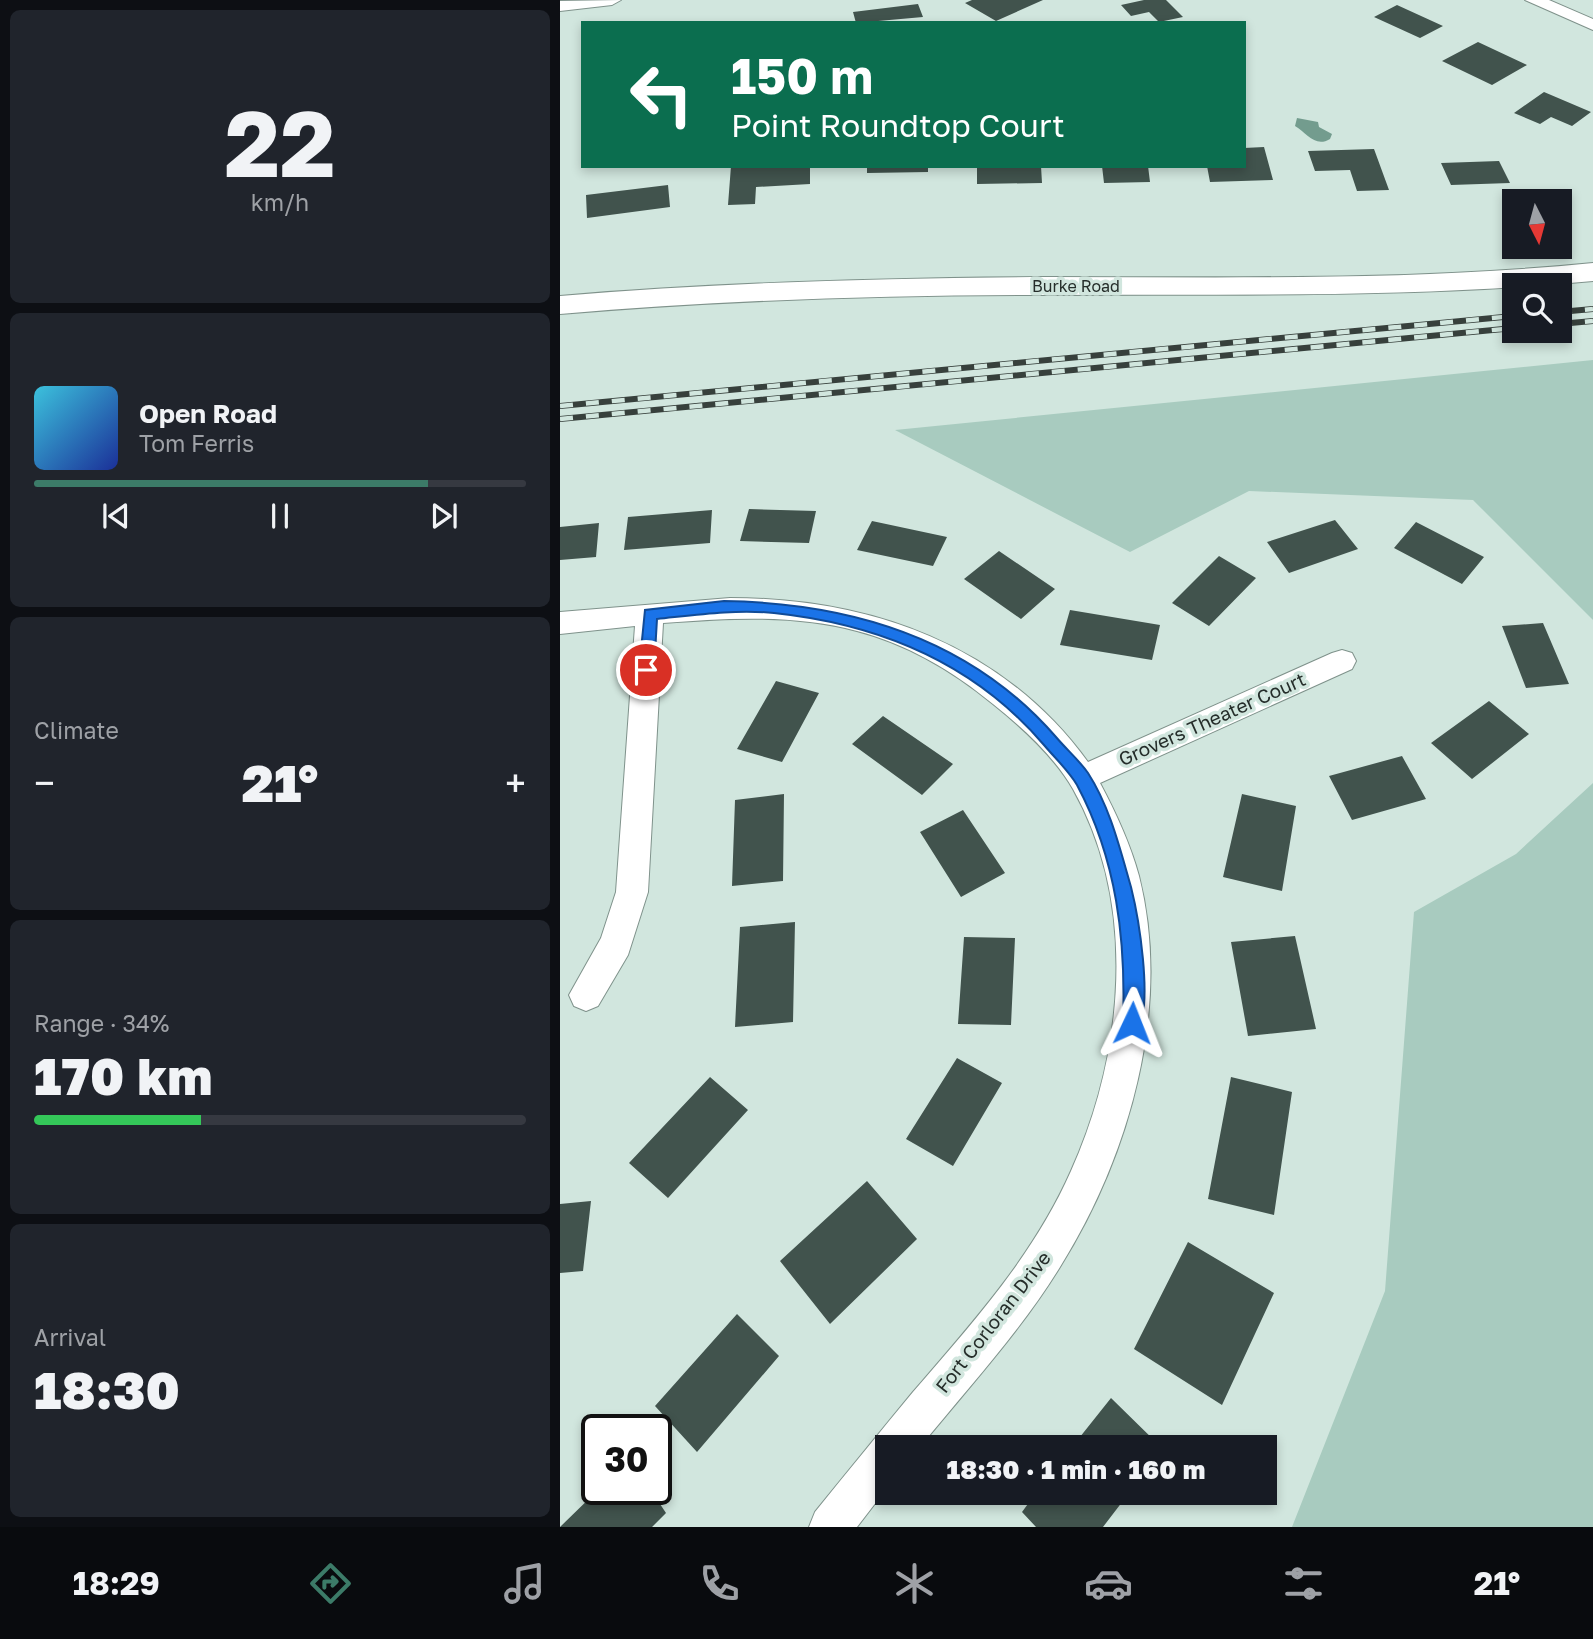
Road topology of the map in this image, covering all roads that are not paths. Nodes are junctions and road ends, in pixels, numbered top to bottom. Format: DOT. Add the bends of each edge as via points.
graph roads {
  1 [pos="612,0"];
  2 [pos="1534,0"];
  3 [pos="560,6"];
  4 [pos="1593,25"];
  5 [pos="1593,272"];
  6 [pos="560,305"];
  7 [pos="650,614"];
  8 [pos="560,623"];
  9 [pos="1342,661"];
  10 [pos="1082,778"];
  11 [pos="586,995"];
  12 [pos="904,1435"];
  13 [pos="875,1471"];
  14 [pos="830,1527"];
  1 -- 3 [label="street"];
  2 -- 4 [label="street"];
  5 -- 6 [label="street, Burke Road" via="1374,287 917,287 727,292"];
  7 -- 8 [label="street, Fort Corloran Drive"];
  7 -- 10 [label="street, Fort Corloran Drive" via="724,606 772,607 833,616 892,632 946,655 991,684 1032,720"];
  7 -- 11 [label="street" via="632,892 616,944"];
  9 -- 10 [label="street, Grovers Theater Court"];
  10 -- 12 [label="street, Fort Corloran Drive" via="1114,851 1129,913 1133,1011 1123,1079 1094,1164 1056,1238 1023,1287"];
  13 -- 14 [label="street"];
}
